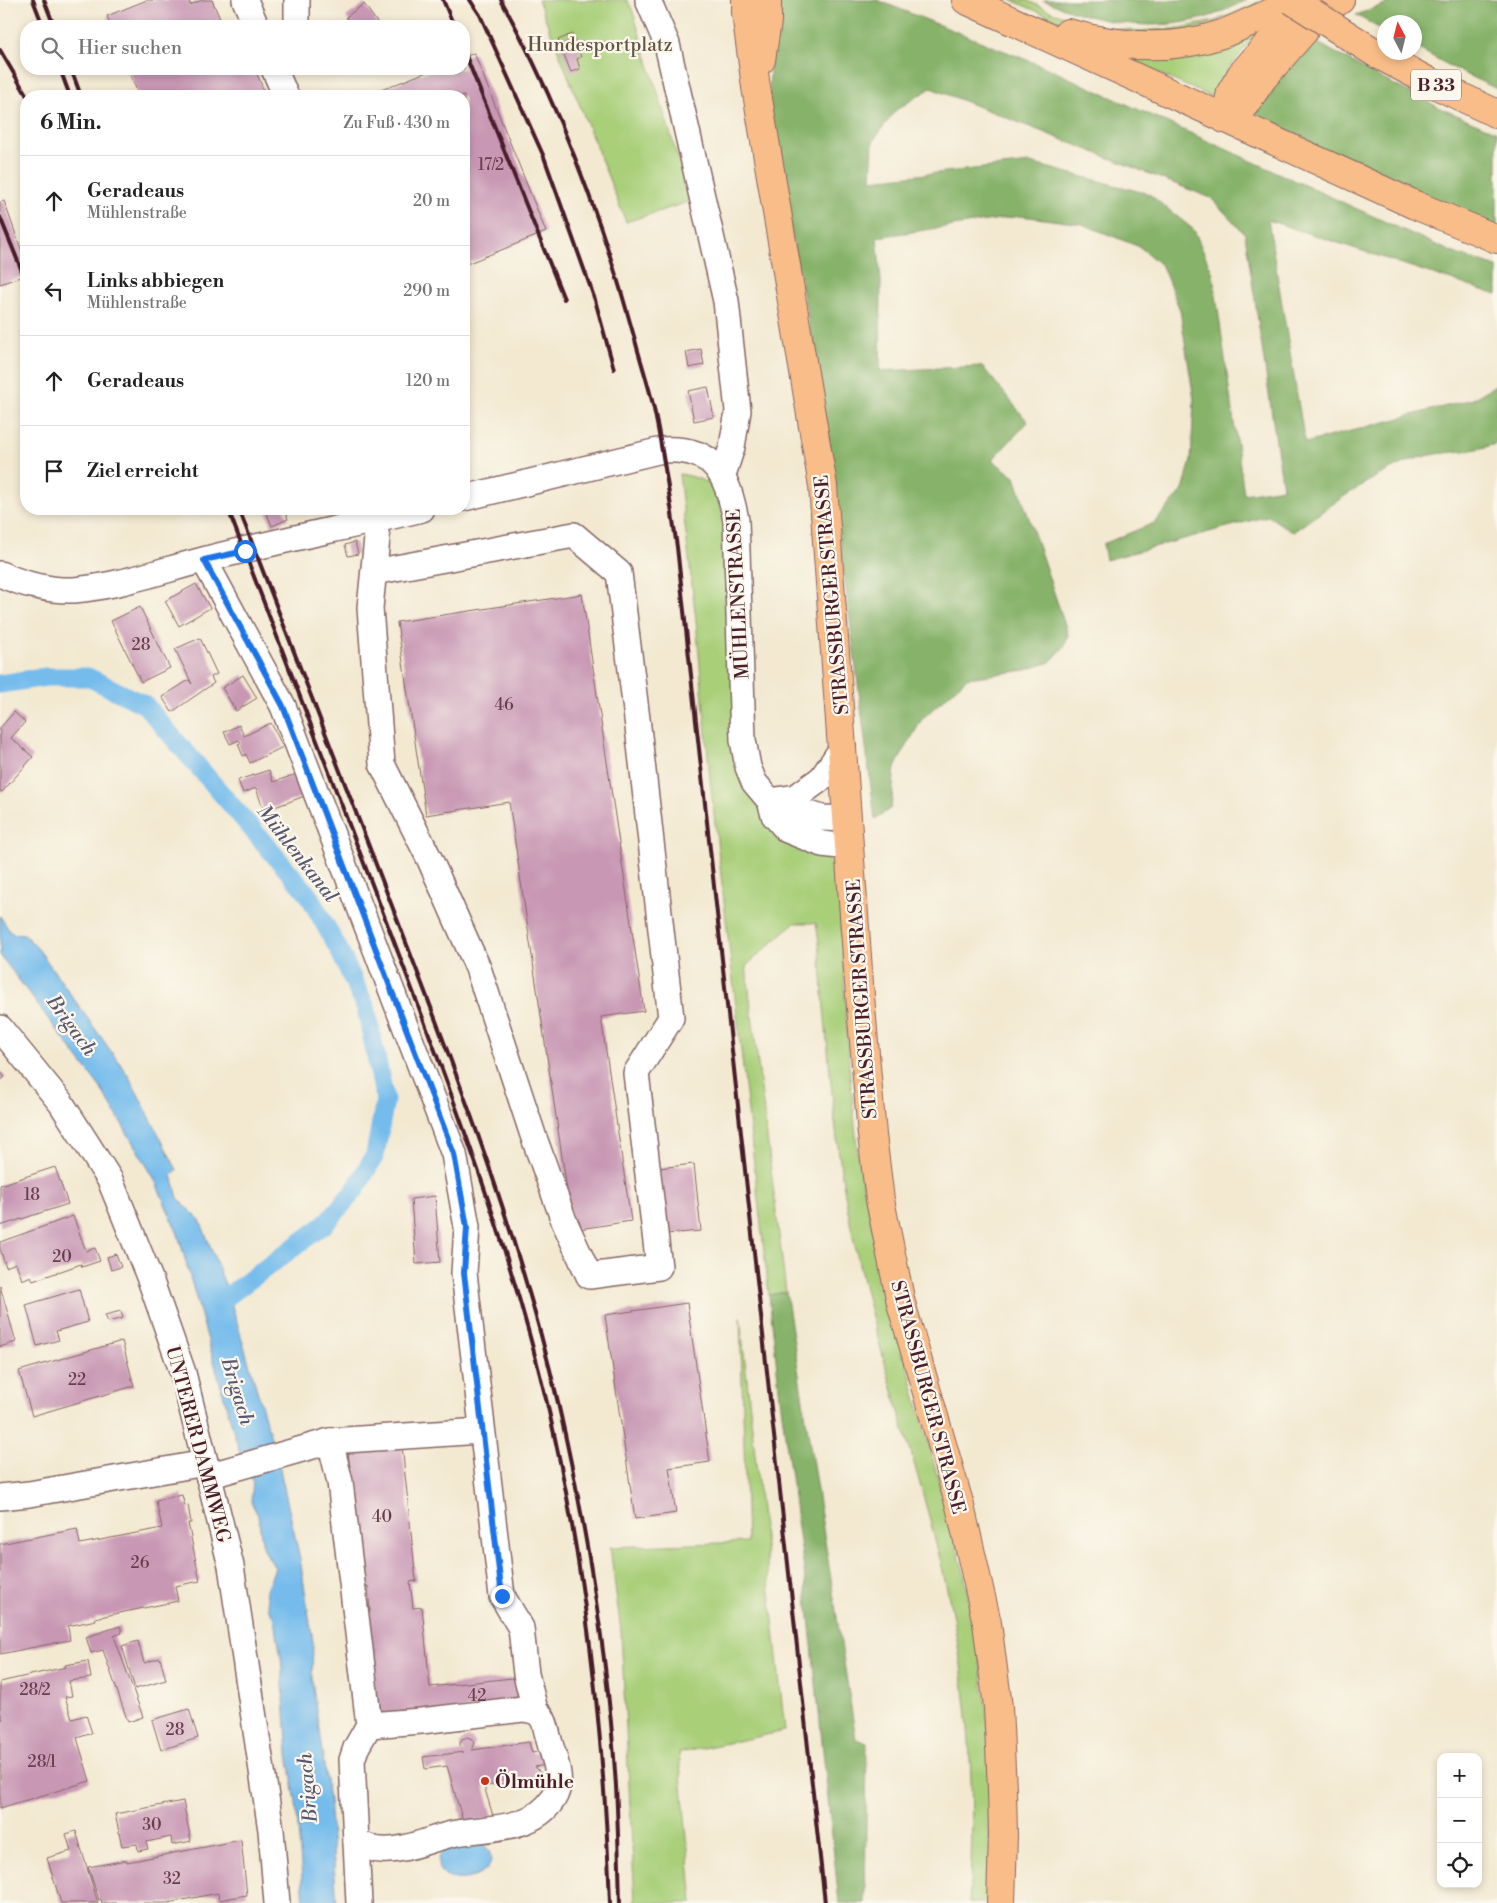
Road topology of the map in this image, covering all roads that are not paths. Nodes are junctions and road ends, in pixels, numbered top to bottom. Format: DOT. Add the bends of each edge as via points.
graph roads {
  1 [pos="245,0"];
  2 [pos="297,0"];
  3 [pos="648,0"];
  4 [pos="746,0"];
  5 [pos="966,0"];
  6 [pos="1292,0"];
  7 [pos="1322,4"];
  8 [pos="769,7"];
  9 [pos="992,12"];
  10 [pos="253,20"];
  11 [pos="297,20"];
  12 [pos="277,75"];
  13 [pos="756,87"];
  14 [pos="283,90"];
  15 [pos="1497,114"];
  16 [pos="1225,119"];
  17 [pos="1497,239"];
  18 [pos="723,476"];
  19 [pos="470,497"];
  20 [pos="393,515"];
  21 [pos="373,520"];
  22 [pos="204,560"];
  23 [pos="374,572"];
  24 [pos="0,574"];
  25 [pos="843,747"];
  26 [pos="770,801"];
  27 [pos="847,819"];
  28 [pos="850,847"];
  29 [pos="0,1028"];
  30 [pos="482,1431"];
  31 [pos="330,1441"];
  32 [pos="213,1470"];
  33 [pos="0,1497"];
  34 [pos="535,1710"];
  35 [pos="369,1725"];
  36 [pos="356,1841"];
  37 [pos="277,1903"];
  38 [pos="359,1903"];
  39 [pos="1001,1903"];
  1 -- 10 [label="street"];
  2 -- 11 [label="street"];
  3 -- 18 [label="street" via="667,44 726,301 738,411"];
  4 -- 13 [label="main road, STRASSBURGER STRASSE"];
  5 -- 9 [label="main road"];
  6 -- 15 [label="main road, B 33, bridge" via="1376,54"];
  7 -- 9 [label="main road" via="1191,42 1136,46 1079,36"];
  7 -- 16 [label="main road" via="1267,45 1253,60 1231,92"];
  8 -- 13 [label="main road, STRASSBURGER STRASSE"];
  9 -- 16 [label="main road"];
  12 -- 14 [label="street"];
  13 -- 25 [label="main road, STRASSBURGER STRASSE" via="824,486"];
  16 -- 17 [label="main road"];
  18 -- 19 [label="street, MÜHLENSTRASSE" via="701,455 662,450"];
  18 -- 26 [label="street, MÜHLENSTRASSE" via="736,520 743,740 754,782"];
  20 -- 21 [label="street"];
  21 -- 22 [label="street"];
  21 -- 23 [label="street" via="377,538"];
  22 -- 24 [label="street" via="124,582 72,590 43,587"];
  22 -- 30 [label="street" via="283,706 454,1154 467,1227 464,1273"];
  23 -- 23 [label="street" via="370,608 382,764 430,860 478,968 564,1222 589,1276 659,1268 636,1073 671,1018 618,573 574,535"];
  25 -- 26 [label="street" via="822,778 796,796"];
  25 -- 27 [label="main road, STRASSBURGER STRASSE"];
  26 -- 27 [label="street" via="822,818"];
  26 -- 28 [label="street, MÜHLENSTRASSE" via="774,815 788,830 822,844"];
  27 -- 28 [label="main road, STRASSBURGER STRASSE"];
  28 -- 39 [label="main road, STRASSBURGER STRASSE" via="880,1200 901,1303 960,1506 994,1674 1002,1789"];
  29 -- 32 [label="street, UNTERER DAMMWEG" via="61,1104 110,1180 148,1271"];
  30 -- 31 [label="street"];
  30 -- 34 [label="street" via="502,1596 521,1628 526,1674"];
  31 -- 32 [label="street"];
  31 -- 35 [label="street" via="340,1482"];
  32 -- 33 [label="street"];
  32 -- 37 [label="street, UNTERER DAMMWEG" via="250,1687 271,1830"];
  34 -- 35 [label="street"];
  34 -- 36 [label="street" via="545,1725 558,1773 557,1791 545,1809 502,1828 453,1834 392,1849 381,1850"];
  35 -- 36 [label="street" via="352,1760"];
  36 -- 38 [label="street"];
}
